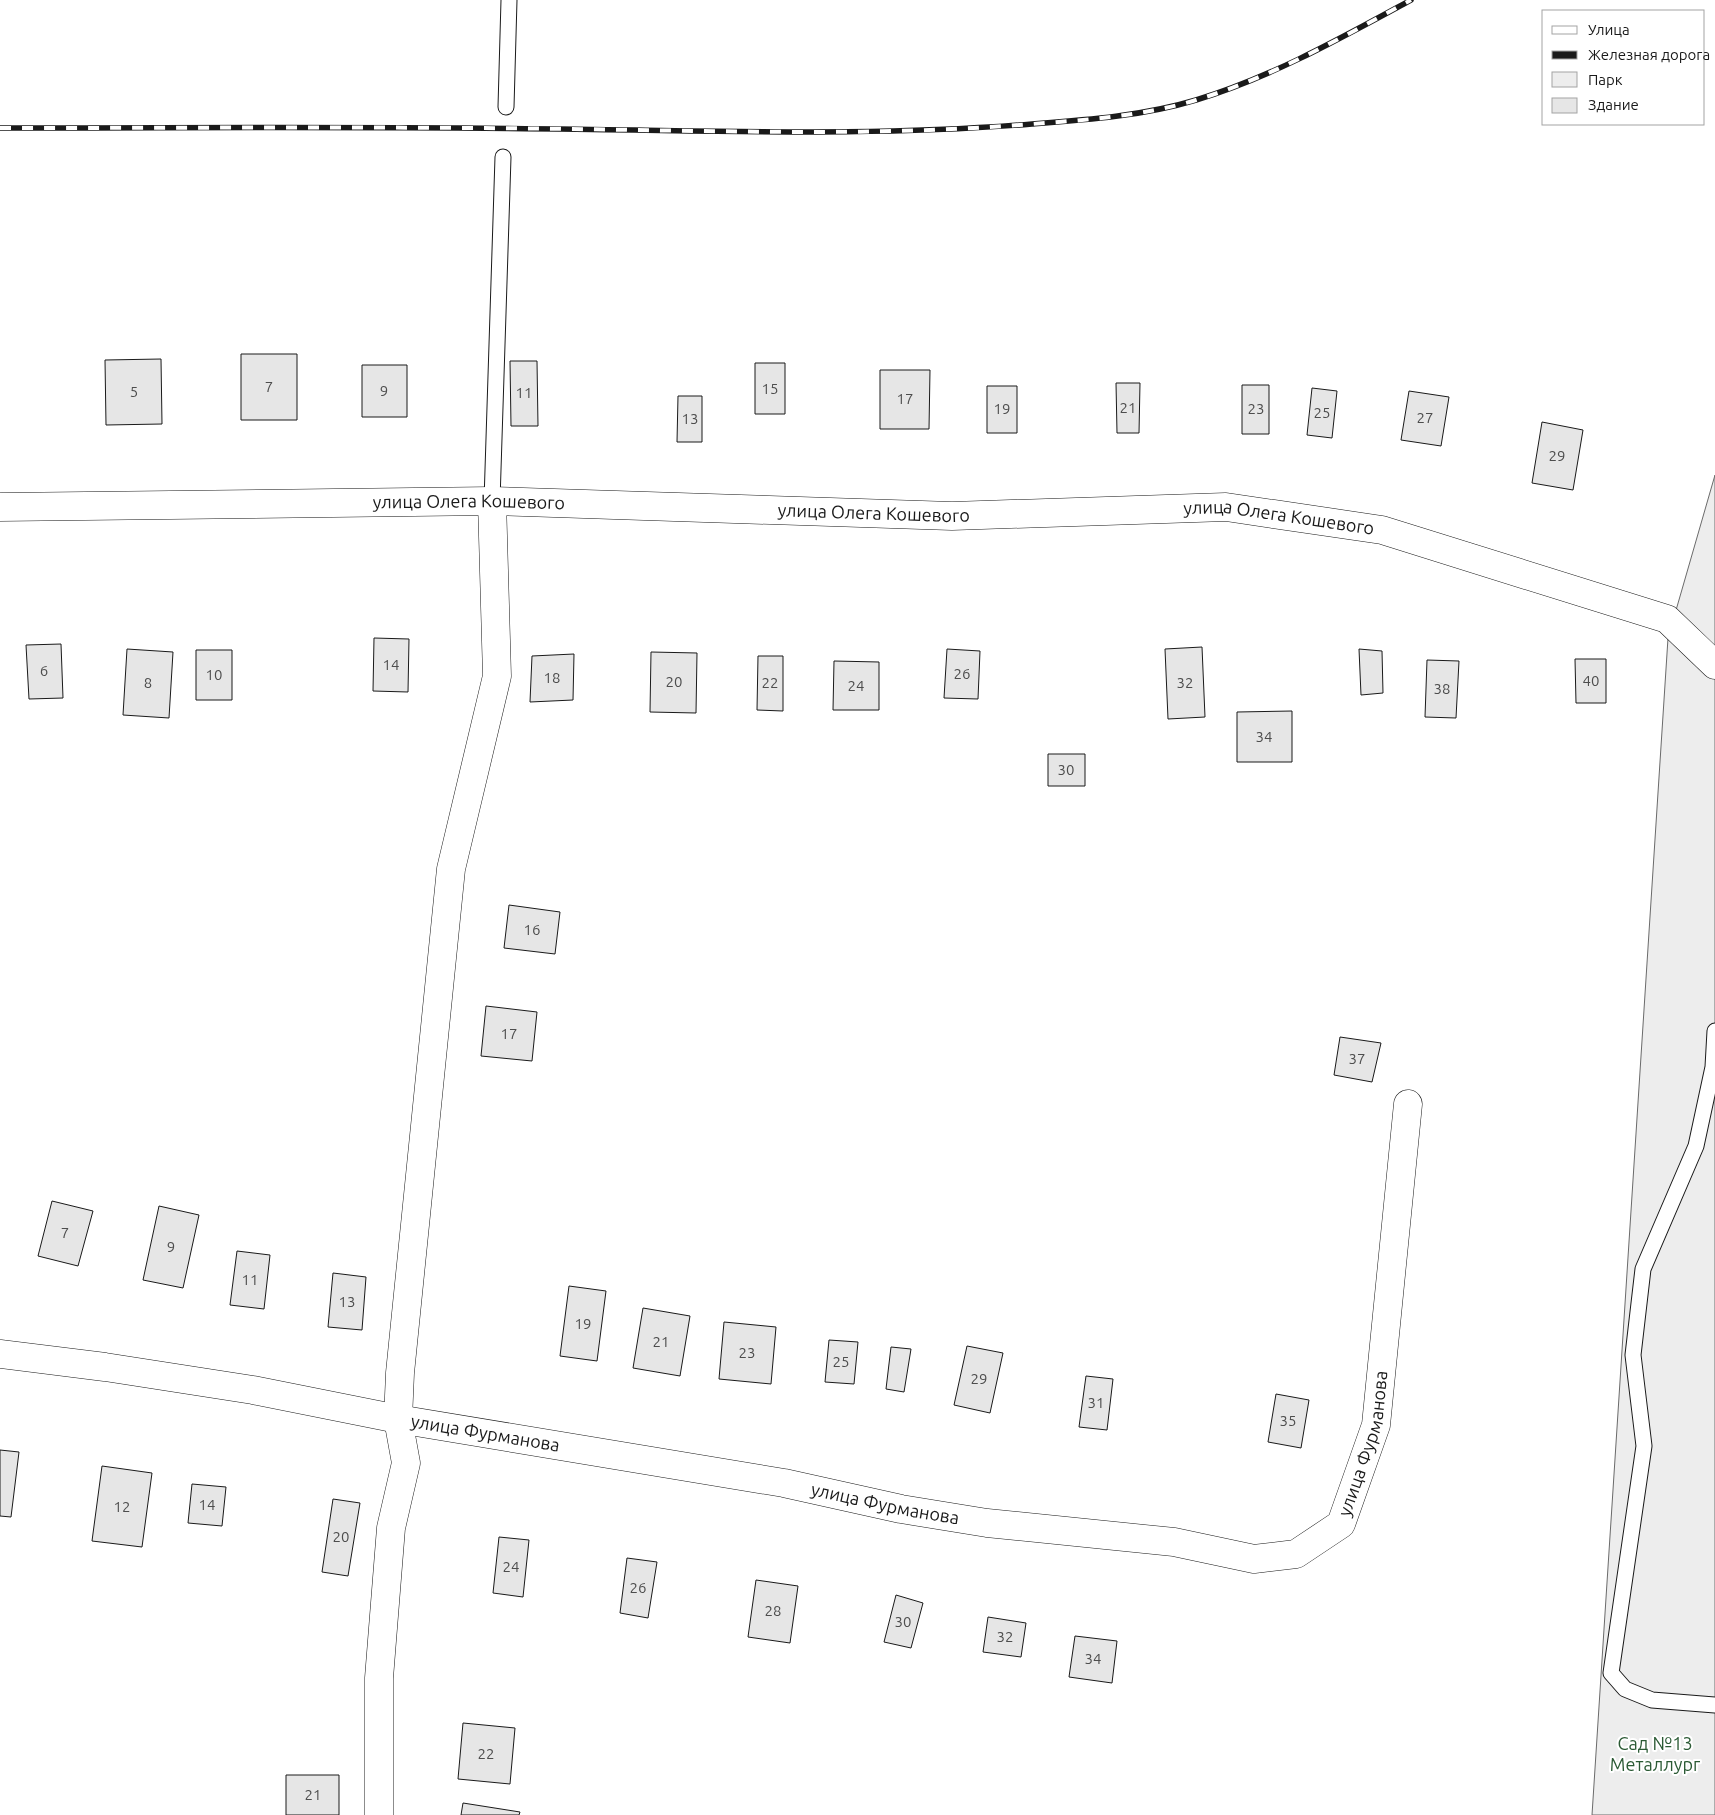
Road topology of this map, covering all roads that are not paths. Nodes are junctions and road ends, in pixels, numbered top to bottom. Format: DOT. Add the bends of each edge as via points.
graph roads {
  1 [pos="509,0"];
  2 [pos="506,107"];
  3 [pos="503,157"];
  4 [pos="492,501"];
  5 [pos="0,507"];
  6 [pos="1715,664"];
  7 [pos="1715,1031"];
  8 [pos="1408,1104"];
  9 [pos="0,1354"];
  10 [pos="398,1419"];
  11 [pos="1715,1705"];
  12 [pos="380,1815"];
  1 -- 2 [label="lane"];
  3 -- 4 [label="lane"];
  4 -- 5 [label="street, улица Олега Кошевого"];
  4 -- 6 [label="street, улица Олега Кошевого" via="952,516 1226,508 1382,530 1667,619"];
  4 -- 10 [label="street" via="497,676 451,869"];
  7 -- 11 [label="lane" via="1713,1067 1696,1146 1644,1269 1634,1355 1644,1446 1611,1673 1625,1689 1652,1700"];
  8 -- 10 [label="street, улица Фурманова" via="1376,1425 1341,1524 1296,1554 1254,1559 1174,1542 987,1523 901,1509 784,1482"];
  9 -- 10 [label="street, улица Фурманова" via="253,1390"];
  10 -- 12 [label="street" via="406,1463 392,1528 379,1678"];
}
